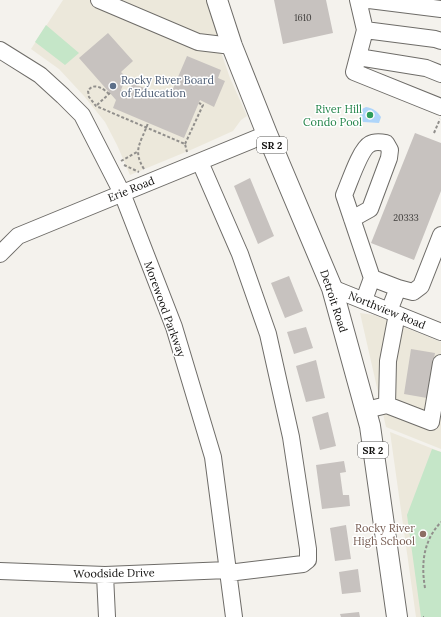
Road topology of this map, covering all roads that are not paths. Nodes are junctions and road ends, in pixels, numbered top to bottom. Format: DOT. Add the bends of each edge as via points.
graph roads {
  1 [pos="99,0"];
  2 [pos="217,0"];
  3 [pos="358,0"];
  4 [pos="369,0"];
  5 [pos="441,9"];
  6 [pos="364,30"];
  7 [pos="441,41"];
  8 [pos="232,46"];
  9 [pos="0,50"];
  10 [pos="358,57"];
  11 [pos="441,74"];
  12 [pos="441,107"];
  13 [pos="267,134"];
  14 [pos="193,157"];
  15 [pos="122,193"];
  16 [pos="352,218"];
  17 [pos="441,235"];
  18 [pos="0,254"];
  19 [pos="372,278"];
  20 [pos="332,288"];
  21 [pos="398,288"];
  22 [pos="364,300"];
  23 [pos="393,312"];
  24 [pos="441,332"];
  25 [pos="441,363"];
  26 [pos="387,405"];
  27 [pos="366,410"];
  28 [pos="0,571"];
  29 [pos="228,572"];
  30 [pos="105,575"];
  31 [pos="107,617"];
  32 [pos="234,617"];
  33 [pos="397,617"];
  1 -- 8 [label="street" via="198,42"];
  2 -- 8 [label="main road, Detroit Road / SR 2"];
  3 -- 6 [label="street"];
  4 -- 5 [label="street"];
  6 -- 7 [label="street"];
  6 -- 10 [label="street"];
  8 -- 13 [label="main road, Detroit Road / SR 2"];
  9 -- 15 [label="street, Morewood Parkway" via="40,75 82,115"];
  10 -- 11 [label="street" via="426,68"];
  10 -- 12 [label="street" via="354,72"];
  13 -- 14 [label="street, Erie Road"];
  13 -- 20 [label="main road, Detroit Road / SR 2"];
  14 -- 15 [label="street, Erie Road"];
  14 -- 29 [label="street, Woodside Drive" via="240,254 268,334 291,437 308,549 308,560 303,564"];
  15 -- 18 [label="street, Erie Road" via="18,236"];
  15 -- 29 [label="street, Morewood Parkway" via="174,327 213,457"];
  16 -- 19 [label="street"];
  17 -- 21 [label="street" via="421,286 413,292"];
  19 -- 21 [label="street"];
  19 -- 22 [label="street"];
  20 -- 22 [label="street, Northview Road"];
  20 -- 27 [label="main road, Detroit Road / SR 2"];
  21 -- 23 [label="street"];
  22 -- 23 [label="street, Northview Road"];
  23 -- 24 [label="street, Northview Road"];
  23 -- 26 [label="street"];
  25 -- 26 [label="street" via="431,422"];
  26 -- 27 [label="street"];
  27 -- 33 [label="main road, Detroit Road / SR 2"];
  28 -- 30 [label="street, Woodside Drive"];
  29 -- 30 [label="street, Woodside Drive"];
  29 -- 32 [label="street, Morewood Parkway"];
  30 -- 31 [label="street"];
}
